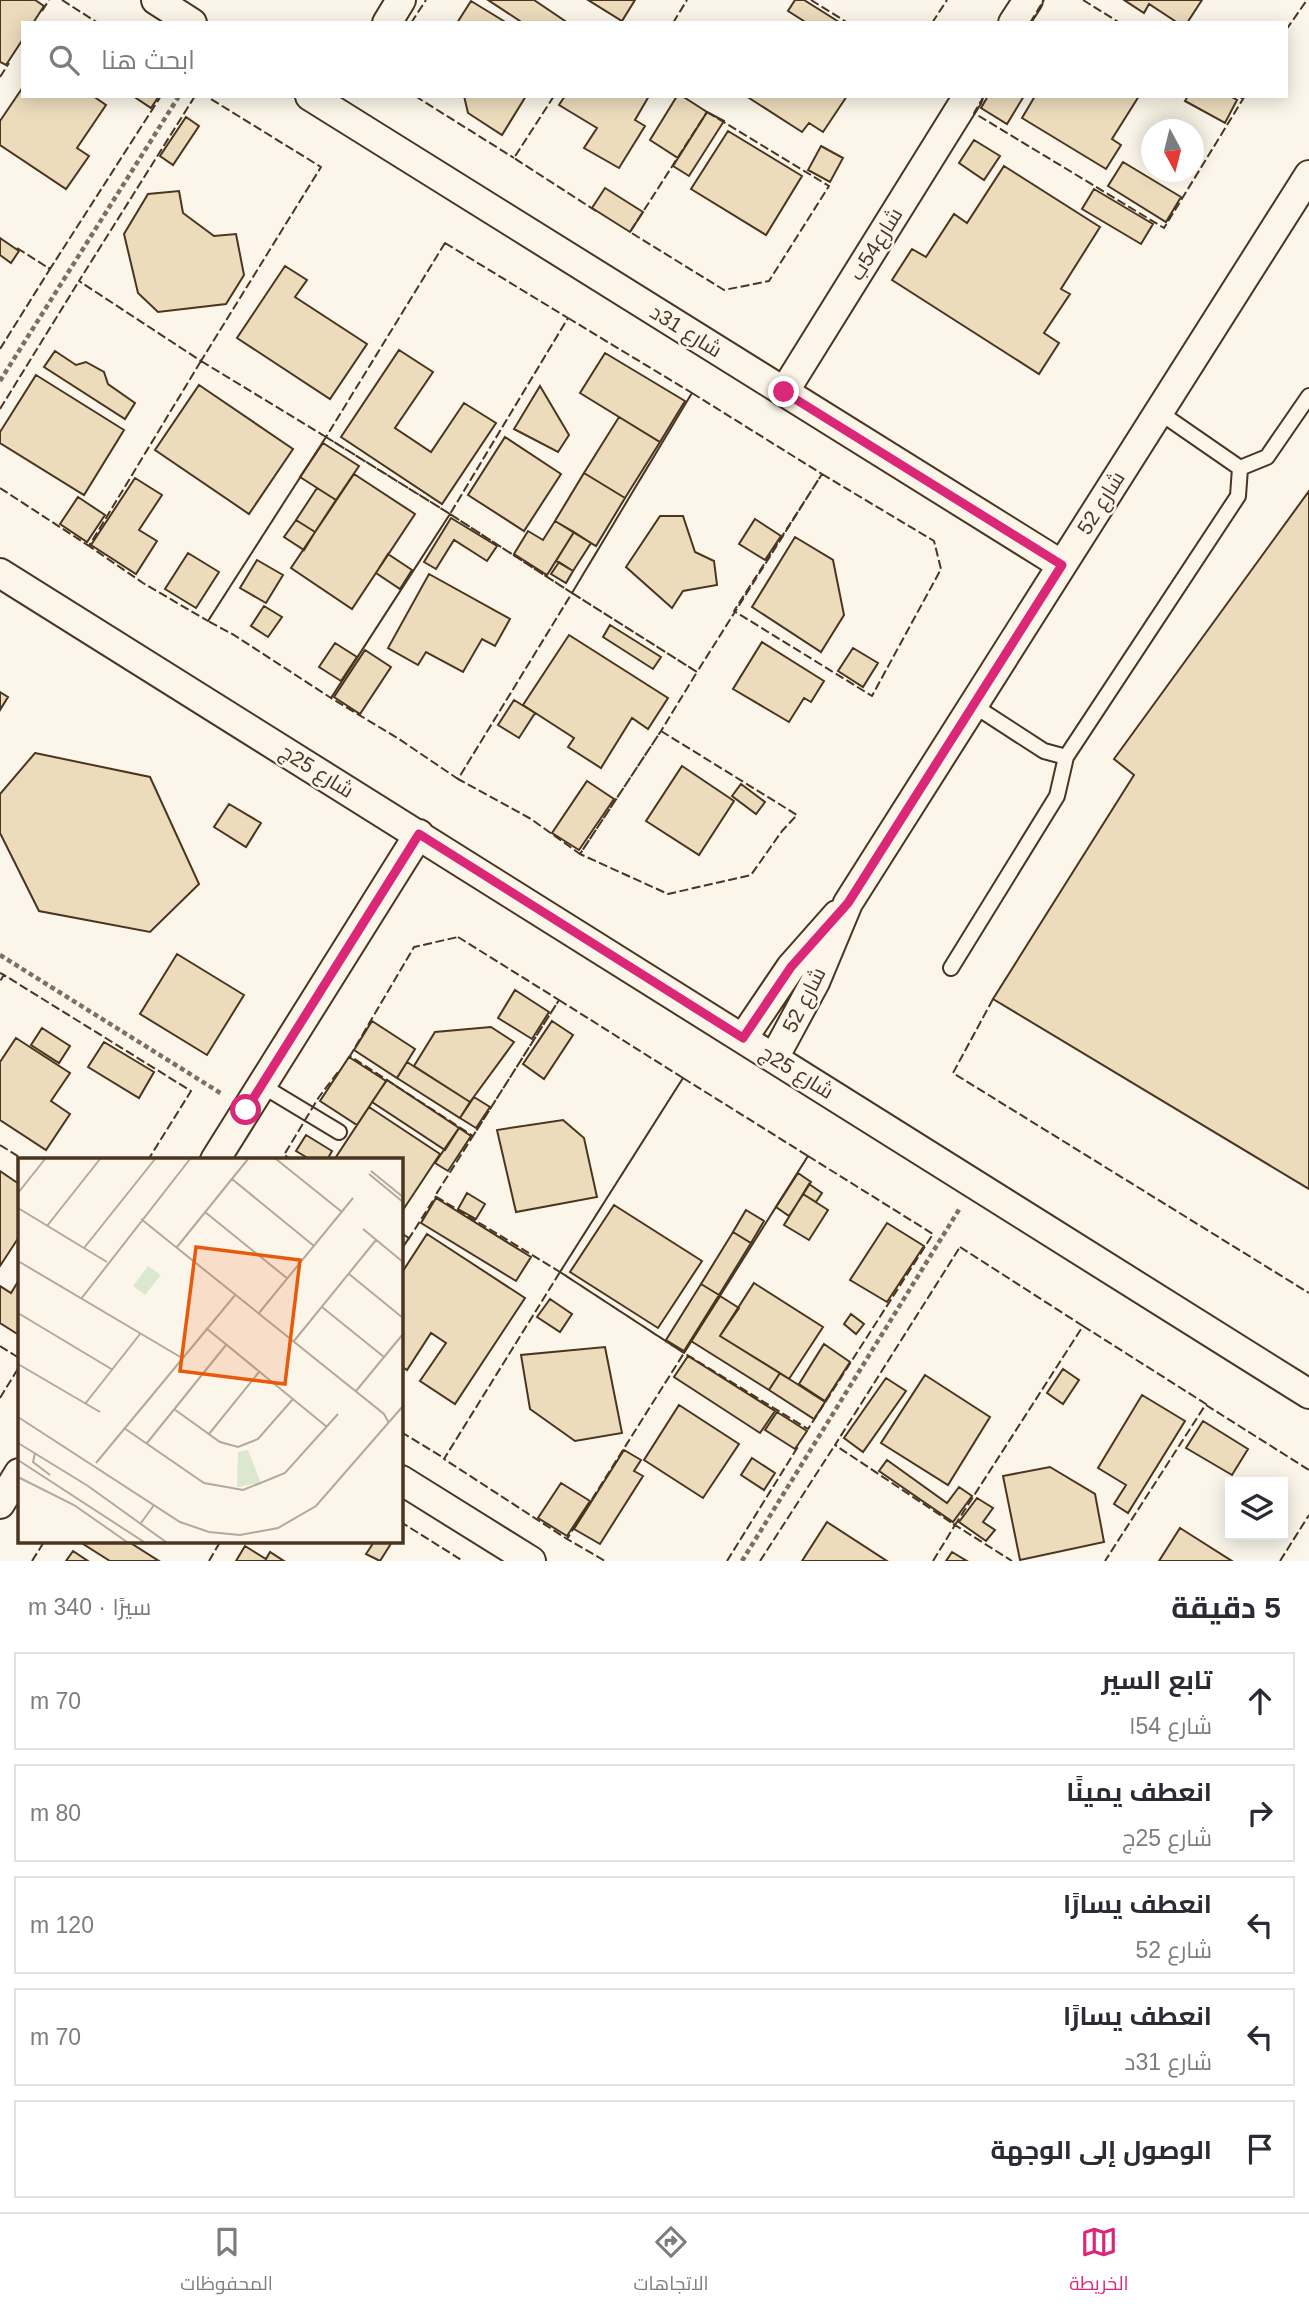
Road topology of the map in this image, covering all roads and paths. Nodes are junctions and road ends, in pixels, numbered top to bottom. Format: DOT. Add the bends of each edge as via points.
graph roads {
  1 [pos="156,0"];
  2 [pos="401,0"];
  3 [pos="1028,0"];
  4 [pos="189,21"];
  5 [pos="388,21"];
  6 [pos="1014,21"];
  7 [pos="178,98"];
  8 [pos="967,98"];
  9 [pos="327,101"];
  10 [pos="1309,175"];
  11 [pos="0,381"];
  12 [pos="784,392"];
  13 [pos="1309,396"];
  14 [pos="1159,412"];
  15 [pos="1240,468"];
  16 [pos="1062,565"];
  17 [pos="0,573"];
  18 [pos="973,705"];
  19 [pos="1066,757"];
  20 [pos="419,834"];
  21 [pos="848,903"];
  22 [pos="0,955"];
  23 [pos="951,968"];
  24 [pos="743,1038"];
  25 [pos="774,1058"];
  26 [pos="261,1085"];
  27 [pos="246,1110"];
  28 [pos="339,1132"];
  29 [pos="216,1158"];
  30 [pos="975,1184"];
  31 [pos="1309,1394"];
  32 [pos="18,1475"];
  33 [pos="402,1481"];
  34 [pos="0,1504"];
  35 [pos="531,1561"];
  36 [pos="742,1561"];
  1 -- 4 [label="street"];
  2 -- 5 [label="street"];
  3 -- 6 [label="street"];
  7 -- 11 [label="path"];
  8 -- 12 [label="street, شارع54ب"];
  9 -- 12 [label="street, شارع 31د"];
  10 -- 14 [label="street, شارع 52"];
  12 -- 16 [label="street, شارع 31د"];
  13 -- 15 [label="lane" via="1267,457"];
  14 -- 15 [label="lane"];
  14 -- 16 [label="street, شارع 52"];
  15 -- 19 [label="lane" via="1238,496"];
  16 -- 18 [label="street, شارع 52"];
  17 -- 20 [label="street, شارع 25ج"];
  18 -- 19 [label="lane" via="1044,751"];
  18 -- 21 [label="street, شارع 52"];
  19 -- 23 [label="lane" via="1057,796"];
  20 -- 24 [label="street, شارع 25ج"];
  20 -- 26 [label="street"];
  21 -- 24 [label="street, شارع 52" via="791,967"];
  21 -- 25 [label="street, شارع 52" via="815,982"];
  22 -- 27 [label="path"];
  24 -- 25 [label="street, شارع 25ج"];
  25 -- 30 [label="street, شارع 25ج"];
  26 -- 27 [label="street"];
  26 -- 28 [label="lane"];
  27 -- 29 [label="street"];
  30 -- 31 [label="street, شارع 25ج"];
  30 -- 36 [label="path"];
  32 -- 34 [label="street"];
  33 -- 35 [label="street"];
}
